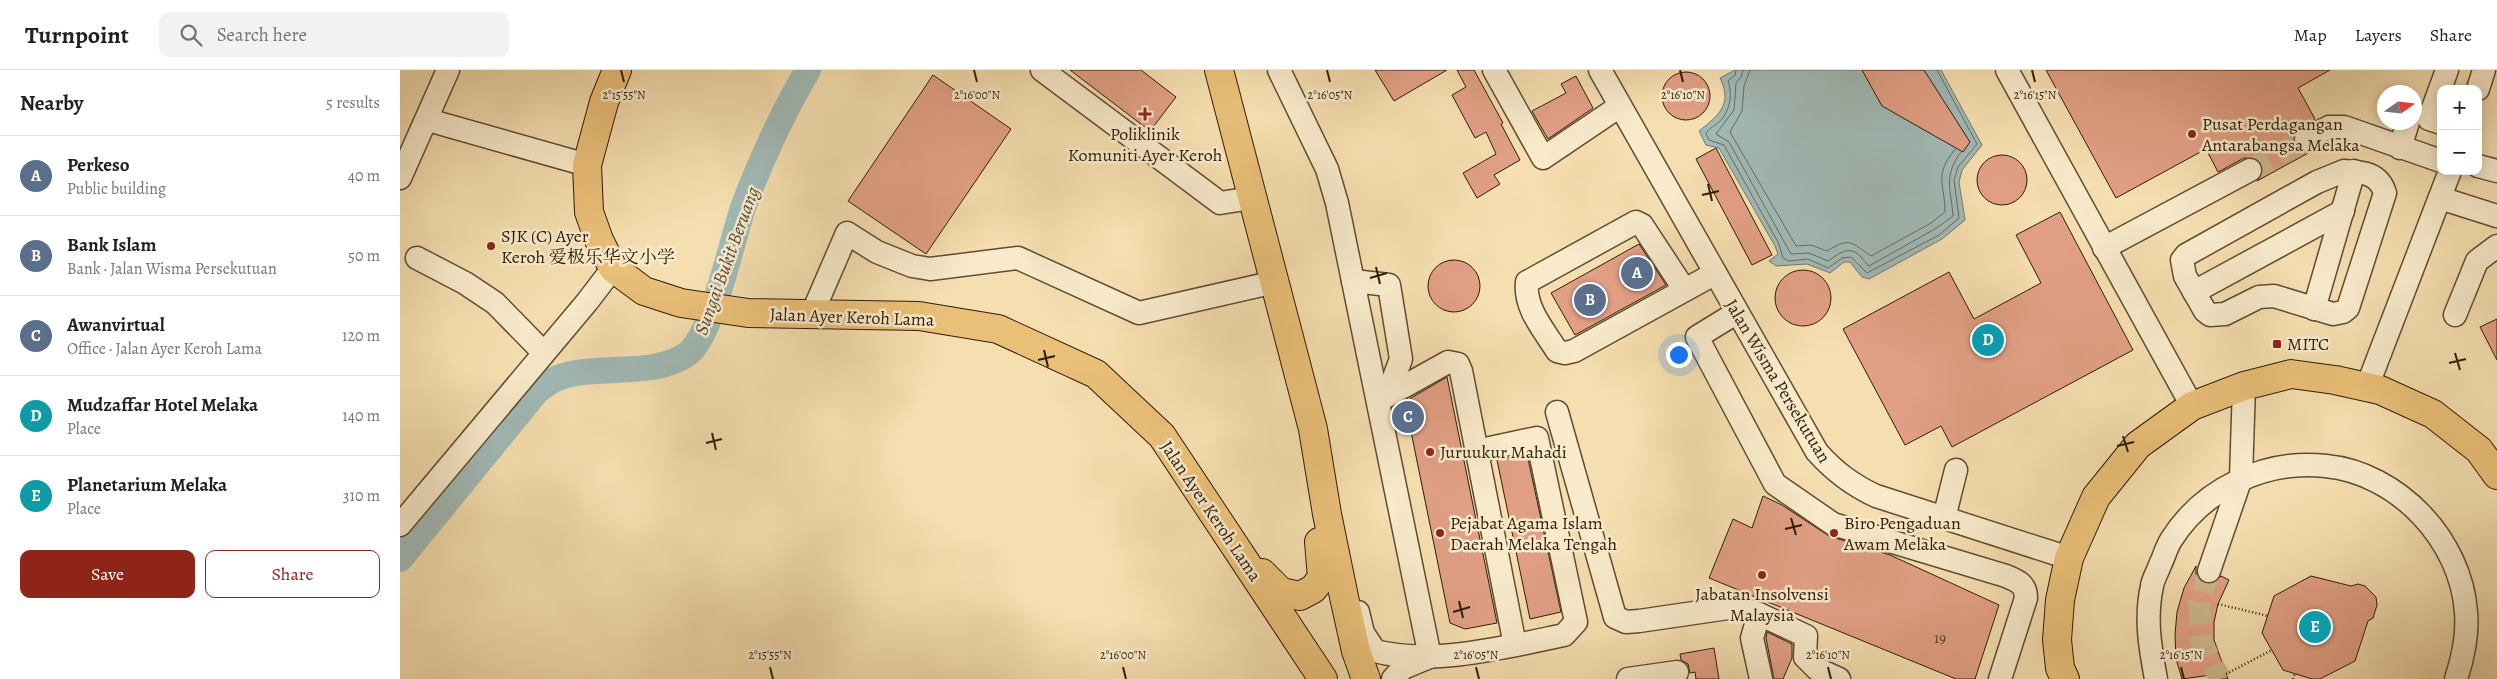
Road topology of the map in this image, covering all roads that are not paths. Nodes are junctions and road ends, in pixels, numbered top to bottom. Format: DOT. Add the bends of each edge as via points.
graph roads {
  1 [pos="448,70"];
  2 [pos="617,70"];
  3 [pos="1042,70"];
  4 [pos="1219,70"];
  5 [pos="1279,70"];
  6 [pos="1494,70"];
  7 [pos="1600,70"];
  8 [pos="2007,70"];
  9 [pos="2447,70"];
  10 [pos="2484,70"];
  11 [pos="2479,85"];
  12 [pos="1620,106"];
  13 [pos="428,120"];
  14 [pos="2423,120"];
  15 [pos="2306,139"];
  16 [pos="2393,145"];
  17 [pos="2437,160"];
  18 [pos="587,165"];
  19 [pos="2482,167"];
  20 [pos="2250,170"];
  21 [pos="2497,171"];
  22 [pos="2362,172"];
  23 [pos="2449,175"];
  24 [pos="400,178"];
  25 [pos="1251,198"];
  26 [pos="2440,198"];
  27 [pos="2343,211"];
  28 [pos="2497,216"];
  29 [pos="2497,246"];
  30 [pos="2104,248"];
  31 [pos="417,258"];
  32 [pos="613,268"];
  33 [pos="1714,274"];
  34 [pos="1353,281"];
  35 [pos="1275,282"];
  36 [pos="1684,290"];
  37 [pos="2194,292"];
  38 [pos="1283,308"];
  39 [pos="2314,309"];
  40 [pos="1736,312"];
  41 [pos="812,314"];
  42 [pos="2455,315"];
  43 [pos="544,352"];
  44 [pos="2244,386"];
  45 [pos="2367,387"];
  46 [pos="1383,398"];
  47 [pos="2192,406"];
  48 [pos="1557,412"];
  49 [pos="1313,429"];
  50 [pos="1476,451"];
  51 [pos="2488,453"];
  52 [pos="1183,468"];
  53 [pos="1956,470"];
  54 [pos="2497,475"];
  55 [pos="2241,478"];
  56 [pos="1944,518"];
  57 [pos="400,525"];
  58 [pos="2069,558"];
  59 [pos="2209,572"];
  60 [pos="1759,614"];
  61 [pos="1514,645"];
  62 [pos="1430,657"];
  63 [pos="1677,672"];
  64 [pos="1815,674"];
  65 [pos="2061,675"];
  66 [pos="1323,679"];
  67 [pos="1366,679"];
  68 [pos="1393,679"];
  69 [pos="1628,679"];
  70 [pos="1761,679"];
  71 [pos="1839,679"];
  72 [pos="2000,679"];
  73 [pos="2156,679"];
  74 [pos="2456,679"];
  1 -- 13 [label="street"];
  2 -- 18 [label="main road, Jalan Ayer Keroh Lama" via="604,102"];
  3 -- 25 [label="street" via="1220,203"];
  4 -- 25 [label="main road"];
  5 -- 34 [label="street" via="1326,169 1337,203"];
  6 -- 12 [label="street" via="1543,158"];
  7 -- 12 [label="street, Jalan Wisma Persekutuan"];
  8 -- 30 [label="street"];
  9 -- 14 [label="street"];
  10 -- 11 [label="street"];
  12 -- 33 [label="street, Jalan Wisma Persekutuan"];
  13 -- 18 [label="street"];
  13 -- 24 [label="street"];
  14 -- 16 [label="street"];
  15 -- 16 [label="street" via="2329,127 2344,127"];
  16 -- 17 [label="street"];
  16 -- 22 [label="street"];
  18 -- 32 [label="main road, Jalan Ayer Keroh Lama" via="589,212"];
  19 -- 21 [label="street"];
  20 -- 30 [label="street"];
  22 -- 27 [label="street"];
  22 -- 37 [label="street" via="2344,171 2317,182 2186,255 2182,268"];
  22 -- 39 [label="street" via="2382,184 2385,193 2348,308 2333,314"];
  23 -- 26 [label="street"];
  25 -- 35 [label="main road"];
  26 -- 28 [label="street"];
  26 -- 45 [label="street"];
  27 -- 37 [label="street"];
  27 -- 39 [label="street"];
  29 -- 42 [label="street" via="2477,261"];
  30 -- 47 [label="street"];
  31 -- 43 [label="street" via="495,303"];
  32 -- 41 [label="main road, Jalan Ayer Keroh Lama" via="644,291 681,303 748,313"];
  32 -- 43 [label="street"];
  33 -- 36 [label="street"];
  33 -- 40 [label="street, Jalan Wisma Persekutuan"];
  34 -- 46 [label="street"];
  34 -- 46 [label="street" via="1389,285 1401,359"];
  35 -- 38 [label="main road"];
  35 -- 41 [label="street" via="1139,313 1018,258 930,269 912,266 877,252 847,233"];
  36 -- 36 [label="street" via="1565,353 1557,351 1530,308 1525,293 1527,282 1636,222 1642,225"];
  37 -- 39 [label="street" via="2205,311 2216,316 2266,296"];
  38 -- 49 [label="main road"];
  38 -- 52 [label="main road" via="1304,461 1322,559 1322,578 1313,589 1300,596 1281,592 1266,578"];
  40 -- 56 [label="street, Jalan Wisma Persekutuan" via="1817,452 1834,472 1855,487 1876,496"];
  40 -- 72 [label="street" via="1697,337 1775,484 1833,524 2006,576 2026,589"];
  41 -- 52 [label="main road, Jalan Ayer Keroh Lama" via="918,316 998,329 1096,374 1162,436"];
  43 -- 57 [label="street"];
  44 -- 45 [label="main road" via="2291,374"];
  44 -- 47 [label="main road"];
  44 -- 55 [label="street"];
  45 -- 51 [label="main road" via="2433,414"];
  46 -- 50 [label="street" via="1448,362 1458,364"];
  46 -- 62 [label="street"];
  47 -- 58 [label="main road" via="2138,445 2096,497"];
  48 -- 60 [label="street" via="1615,617 1626,622 1639,621 1735,607"];
  49 -- 62 [label="street" via="1363,634 1375,651"];
  49 -- 67 [label="main road" via="1344,597"];
  50 -- 61 [label="street"];
  50 -- 61 [label="street" via="1537,438 1576,622 1564,635"];
  51 -- 54 [label="main road"];
  52 -- 66 [label="main road, Jalan Ayer Keroh Lama"];
  53 -- 56 [label="street"];
  55 -- 59 [label="street"];
  55 -- 73 [label="street" via="2201,504 2170,541 2152,585 2147,632"];
  55 -- 74 [label="street" via="2283,466 2326,466 2368,477 2406,499 2436,531 2457,569 2466,612 2464,656"];
  56 -- 58 [label="street, Jalan Wisma Persekutuan"];
  58 -- 65 [label="main road" via="2060,600 2057,640"];
  60 -- 64 [label="street" via="1806,636 1805,658"];
  60 -- 70 [label="street" via="1752,638"];
  61 -- 62 [label="street"];
  62 -- 68 [label="street" via="1403,668"];
  63 -- 69 [label="street"];
  64 -- 71 [label="street"];
}
